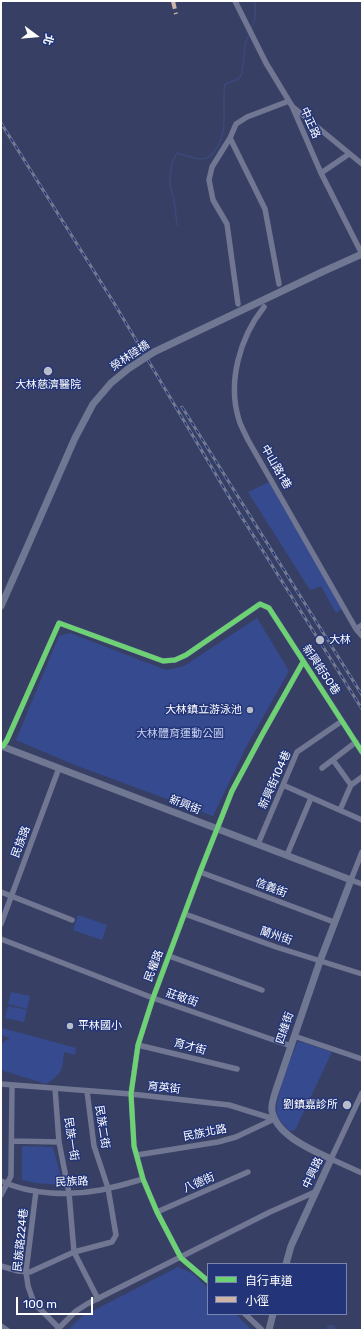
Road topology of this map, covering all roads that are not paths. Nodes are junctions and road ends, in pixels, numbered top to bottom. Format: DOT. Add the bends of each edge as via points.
graph roads {
  1 [pos="235,1"];
  2 [pos="289,100"];
  3 [pos="292,106"];
  4 [pos="230,138"];
  5 [pos="349,154"];
  6 [pos="362,164"];
  7 [pos="321,173"];
  8 [pos="362,254"];
  9 [pos="280,284"];
  10 [pos="238,304"];
  11 [pos="264,307"];
  12 [pos="1,606"];
  13 [pos="362,625"];
  14 [pos="356,629"];
  15 [pos="362,636"];
  16 [pos="303,662"];
  17 [pos="342,720"];
  18 [pos="356,742"];
  19 [pos="2,746"];
  20 [pos="362,752"];
  21 [pos="333,760"];
  22 [pos="59,768"];
  23 [pos="322,768"];
  24 [pos="362,777"];
  25 [pos="283,785"];
  26 [pos="351,785"];
  27 [pos="311,798"];
  28 [pos="340,810"];
  29 [pos="362,820"];
  30 [pos="216,828"];
  31 [pos="258,844"];
  32 [pos="362,852"];
  33 [pos="287,855"];
  34 [pos="200,872"];
  35 [pos="351,880"];
  36 [pos="362,884"];
  37 [pos="1,892"];
  38 [pos="11,896"];
  39 [pos="185,914"];
  40 [pos="72,920"];
  41 [pos="334,922"];
  42 [pos="1,924"];
  43 [pos="1,939"];
  44 [pos="169,956"];
  45 [pos="320,961"];
  46 [pos="362,974"];
  47 [pos="262,990"];
  48 [pos="153,998"];
  49 [pos="294,1036"];
  50 [pos="138,1045"];
  51 [pos="291,1046"];
  52 [pos="362,1059"];
  53 [pos="237,1069"];
  54 [pos="1,1084"];
  55 [pos="12,1085"];
  56 [pos="55,1088"];
  57 [pos="87,1092"];
  58 [pos="362,1093"];
  59 [pos="131,1094"];
  60 [pos="274,1118"];
  61 [pos="12,1141"];
  62 [pos="59,1142"];
  63 [pos="137,1155"];
  64 [pos="331,1159"];
  65 [pos="248,1172"];
  66 [pos="362,1173"];
  67 [pos="143,1179"];
  68 [pos="4,1183"];
  69 [pos="108,1188"];
  70 [pos="36,1192"];
  71 [pos="315,1192"];
  72 [pos="69,1193"];
  73 [pos="1,1195"];
  74 [pos="157,1212"];
  75 [pos="74,1252"];
  76 [pos="181,1258"];
  77 [pos="286,1263"];
  78 [pos="1,1266"];
  79 [pos="26,1272"];
  80 [pos="207,1280"];
  81 [pos="98,1299"];
  82 [pos="246,1315"];
  83 [pos="273,1315"];
  84 [pos="1,1326"];
  85 [pos="58,1329"];
  86 [pos="7,1330"];
  87 [pos="262,1330"];
  88 [pos="269,1330"];
  1 -- 2 [label="street, 中正路" via="266,63"];
  2 -- 3 [label="street, 中正路"];
  2 -- 4 [label="street" via="236,124"];
  3 -- 5 [label="street"];
  3 -- 7 [label="street, 中正路"];
  4 -- 9 [label="street" via="265,209"];
  4 -- 10 [label="street" via="212,167 209,180 213,200 227,224"];
  5 -- 6 [label="street"];
  5 -- 7 [label="street"];
  7 -- 8 [label="street, 中正路"];
  8 -- 12 [label="main road, 榮林陸橋, bridge" via="154,352 111,383 93,404 75,438"];
  11 -- 14 [label="street, 中山路1巷" via="248,331 239,358 235,399 239,420"];
  13 -- 14 [label="street"];
  14 -- 15 [label="street, 中山路1巷"];
  16 -- 17 [label="street, 新興街50巷"];
  16 -- 19 [label="street, 新興街50巷" via="269,608 260,604 186,655 169,661 59,623 7,740"];
  16 -- 30 [label="street, 民權路" via="250,756"];
  17 -- 18 [label="street, 新興街50巷"];
  17 -- 25 [label="street, 新興街104巷" via="297,752"];
  18 -- 20 [label="street, 新興街50巷"];
  18 -- 21 [label="street"];
  19 -- 22 [label="main road, 新興街"];
  21 -- 23 [label="street"];
  21 -- 26 [label="street"];
  22 -- 30 [label="main road, 新興街"];
  22 -- 38 [label="street, 民族路"];
  24 -- 26 [label="street"];
  25 -- 27 [label="street"];
  25 -- 31 [label="street, 新興街104巷"];
  26 -- 28 [label="street"];
  27 -- 28 [label="street"];
  27 -- 33 [label="street"];
  28 -- 29 [label="street"];
  30 -- 31 [label="main road, 新興街"];
  30 -- 34 [label="street, 民權路"];
  31 -- 33 [label="main road, 新興街"];
  32 -- 35 [label="street"];
  33 -- 35 [label="main road, 新興街"];
  34 -- 39 [label="street, 民權路"];
  34 -- 41 [label="street, 信義街"];
  35 -- 36 [label="street, 新興街"];
  35 -- 41 [label="main road, 四維街"];
  37 -- 38 [label="street"];
  38 -- 40 [label="street"];
  38 -- 42 [label="street, 民族路"];
  39 -- 44 [label="street, 民權路"];
  39 -- 45 [label="street, 蘭州街"];
  41 -- 45 [label="main road, 四維街"];
  43 -- 48 [label="street, 莊敬街"];
  44 -- 47 [label="street"];
  44 -- 48 [label="street, 民權路"];
  45 -- 46 [label="street, 蘭州街"];
  45 -- 49 [label="main road, 四維街"];
  48 -- 50 [label="street, 民權路"];
  48 -- 51 [label="street, 莊敬街"];
  49 -- 51 [label="main road, 四維街"];
  49 -- 52 [label="street"];
  50 -- 53 [label="street, 育才街"];
  50 -- 59 [label="street, 民權路"];
  51 -- 60 [label="main road, 四維街" via="272,1106"];
  54 -- 55 [label="street, 育英街"];
  55 -- 56 [label="street, 育英街"];
  55 -- 61 [label="street"];
  56 -- 57 [label="street, 育英街"];
  56 -- 62 [label="street, 民族一街"];
  57 -- 59 [label="street, 育英街"];
  57 -- 69 [label="street, 民族二街" via="94,1146"];
  58 -- 64 [label="street, 中興路"];
  59 -- 60 [label="street, 育英街" via="229,1105"];
  59 -- 63 [label="street, 民權路" via="134,1146"];
  60 -- 63 [label="street, 民族北路" via="236,1137 218,1142"];
  60 -- 64 [label="main road" via="293,1140"];
  61 -- 62 [label="street"];
  61 -- 68 [label="street" via="11,1176"];
  62 -- 72 [label="street, 民族一街"];
  63 -- 67 [label="street, 民權路"];
  64 -- 66 [label="street"];
  64 -- 71 [label="main road, 中興路"];
  65 -- 74 [label="street, 八德街"];
  67 -- 69 [label="street, 民族路"];
  67 -- 74 [label="street, 民權路"];
  68 -- 70 [label="street, 民族路"];
  68 -- 73 [label="street"];
  69 -- 72 [label="street, 民族路"];
  69 -- 75 [label="street, 民族二街" via="115,1238 112,1242"];
  70 -- 72 [label="street, 民族路"];
  70 -- 79 [label="street, 民族路224巷"];
  71 -- 76 [label="street"];
  71 -- 77 [label="main road, 中興路"];
  72 -- 75 [label="street, 民族一街"];
  74 -- 76 [label="street, 民權路"];
  75 -- 79 [label="street"];
  75 -- 81 [label="street"];
  76 -- 80 [label="street, 民權路"];
  76 -- 81 [label="street"];
  78 -- 79 [label="street"];
  79 -- 85 [label="street, 民族路224巷" via="34,1303"];
  81 -- 85 [label="street" via="76,1311"];
  82 -- 87 [label="street"];
  83 -- 88 [label="main road"];
  84 -- 86 [label="street"];
}
